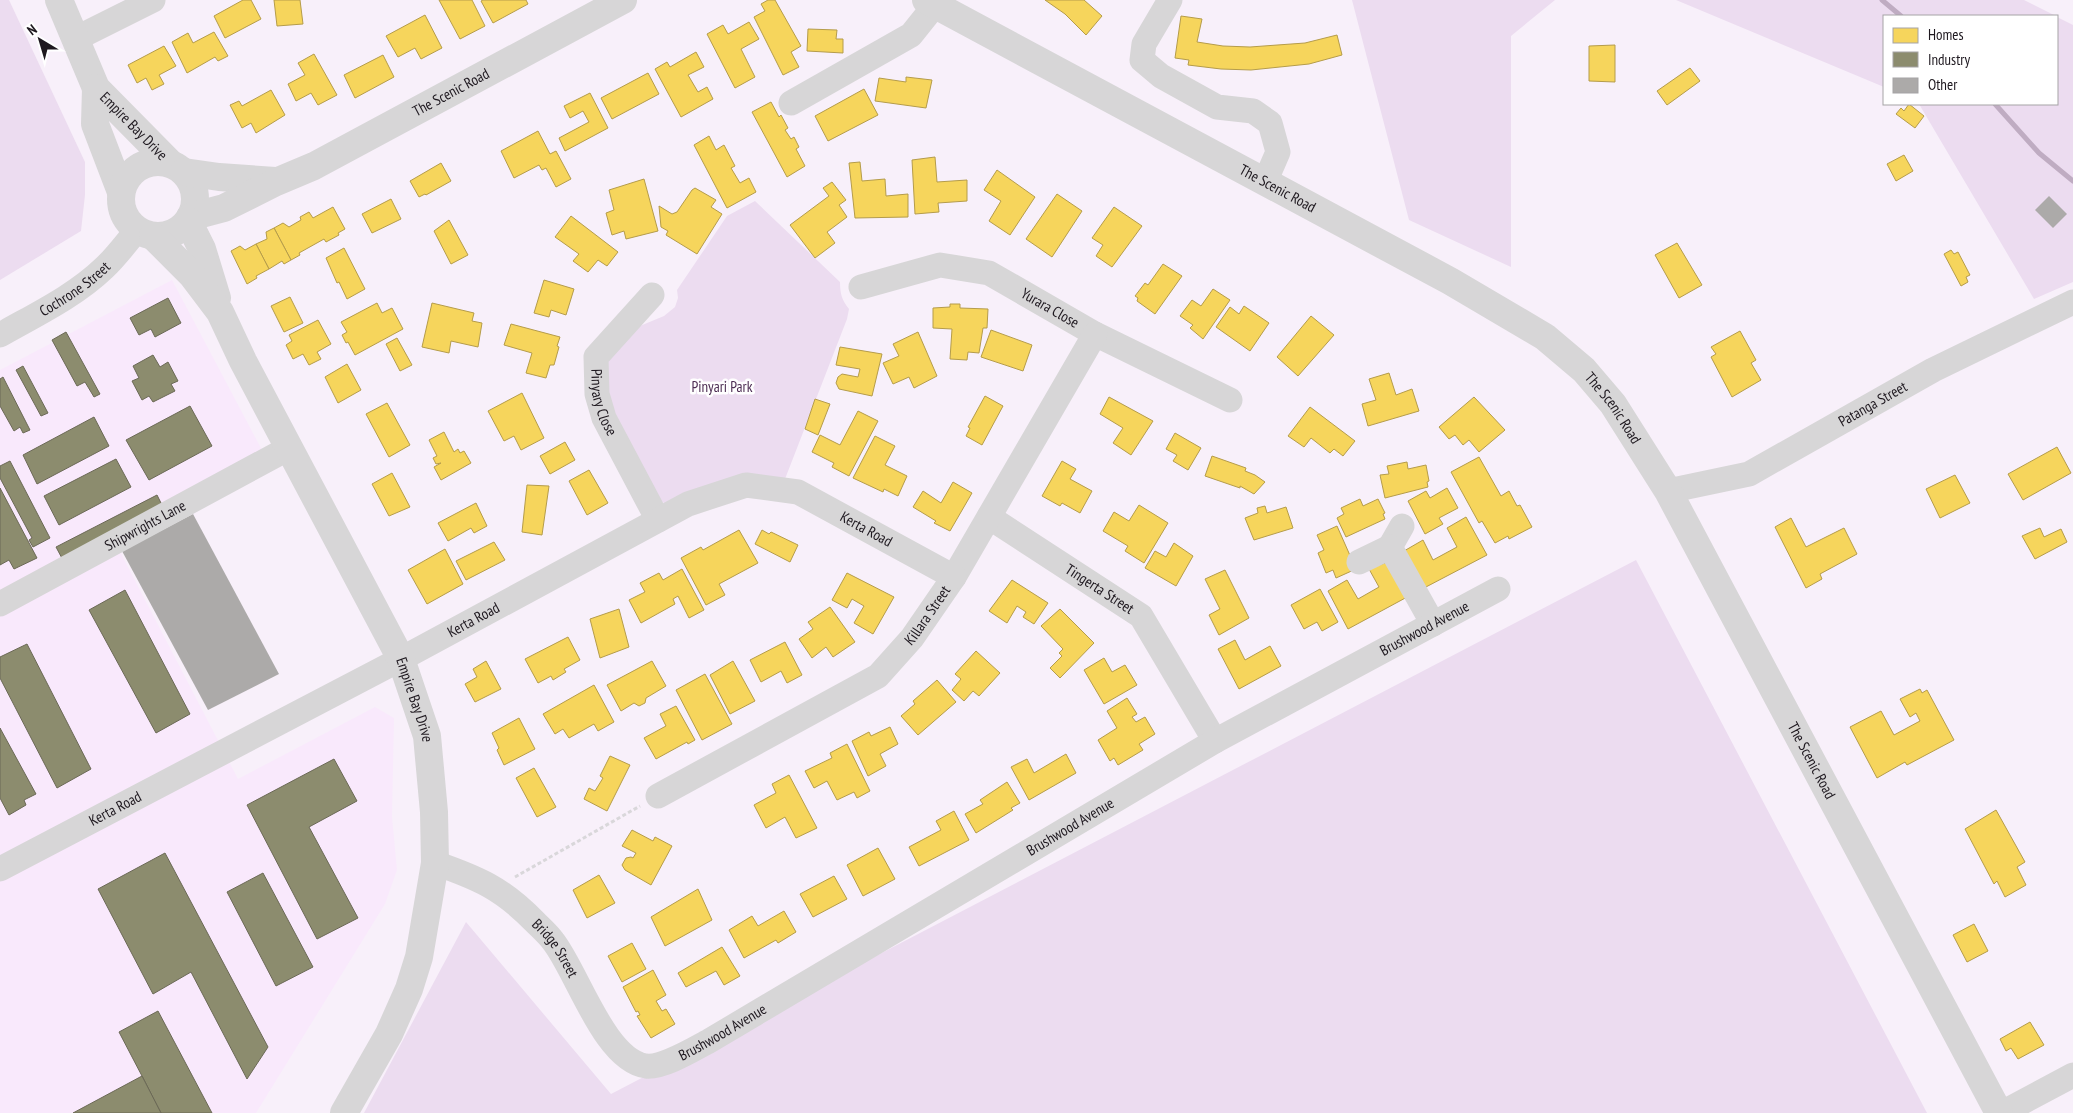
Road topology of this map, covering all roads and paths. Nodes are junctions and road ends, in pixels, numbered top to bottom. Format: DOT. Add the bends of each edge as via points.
graph roads {
  1 [pos="59,0"];
  2 [pos="153,0"];
  3 [pos="623,0"];
  4 [pos="1170,0"];
  5 [pos="931,2"];
  6 [pos="75,40"];
  7 [pos="96,88"];
  8 [pos="791,103"];
  9 [pos="177,168"];
  10 [pos="276,182"];
  11 [pos="1265,182"];
  12 [pos="121,192"];
  13 [pos="189,219"];
  14 [pos="145,233"];
  15 [pos="861,287"];
  16 [pos="652,295"];
  17 [pos="2073,302"];
  18 [pos="220,312"];
  19 [pos="1094,334"];
  20 [pos="0,335"];
  21 [pos="1230,400"];
  22 [pos="290,448"];
  23 [pos="1668,491"];
  24 [pos="989,517"];
  25 [pos="658,520"];
  26 [pos="1359,562"];
  27 [pos="954,577"];
  28 [pos="1498,590"];
  29 [pos="0,604"];
  30 [pos="1433,624"];
  31 [pos="400,659"];
  32 [pos="1215,741"];
  33 [pos="658,796"];
  34 [pos="435,863"];
  35 [pos="0,869"];
  36 [pos="496,888"];
  37 [pos="646,1066"];
  38 [pos="2073,1075"];
  39 [pos="344,1113"];
  40 [pos="2001,1113"];
  1 -- 6 [label="main road, Empire Bay Drive"];
  2 -- 6 [label="street"];
  3 -- 10 [label="main road, The Scenic Road" via="314,166"];
  4 -- 11 [label="street" via="1144,44 1142,60 1161,76 1217,107 1253,111 1270,123 1278,152"];
  5 -- 8 [label="street" via="911,35"];
  5 -- 11 [label="main road, The Scenic Road"];
  6 -- 7 [label="main road, Empire Bay Drive"];
  7 -- 9 [label="main road, Empire Bay Drive"];
  7 -- 12 [label="main road, Empire Bay Drive" via="95,124"];
  9 -- 10 [label="main road, The Scenic Road" via="219,178"];
  9 -- 12 [label="main road" via="160,162 139,167 127,178"];
  9 -- 13 [label="main road" via="191,182 194,193"];
  10 -- 13 [label="main road, The Scenic Road" via="224,208"];
  11 -- 23 [label="main road, The Scenic Road" via="1450,281 1544,336 1584,370 1614,404"];
  12 -- 14 [label="main road" via="123,214 129,223"];
  13 -- 14 [label="main road" via="172,233"];
  13 -- 18 [label="main road, Empire Bay Drive" via="213,281"];
  14 -- 18 [label="main road, Empire Bay Drive" via="192,275"];
  14 -- 20 [label="street, Cochrone Street" via="81,286"];
  15 -- 19 [label="street, Yurara Close" via="940,266 989,273"];
  16 -- 25 [label="street, Pinyary Close" via="596,357 597,394 604,418"];
  17 -- 23 [label="street, Patanga Street" via="1933,370 1749,474"];
  18 -- 22 [label="main road, Empire Bay Drive"];
  19 -- 21 [label="street, Yurara Close"];
  19 -- 24 [label="street, Killara Street"];
  22 -- 29 [label="street, Shipwrights Lane"];
  22 -- 31 [label="main road, Empire Bay Drive"];
  23 -- 40 [label="main road, The Scenic Road"];
  24 -- 27 [label="street, Killara Street"];
  24 -- 32 [label="street, Tingerta Street" via="1141,616"];
  25 -- 27 [label="street, Kerta Road" via="688,504 746,485 798,492"];
  25 -- 31 [label="street, Kerta Road"];
  26 -- 30 [label="street" via="1396,537"];
  27 -- 33 [label="street, Killara Street" via="912,638 878,676"];
  28 -- 30 [label="street, Brushwood Avenue"];
  30 -- 32 [label="street, Brushwood Avenue"];
  31 -- 34 [label="main road, Empire Bay Drive" via="427,736"];
  31 -- 35 [label="street, Kerta Road"];
  32 -- 37 [label="street, Brushwood Avenue" via="709,1041 669,1062"];
  33 -- 36 [label="path"];
  34 -- 36 [label="street, Bridge Street"];
  34 -- 39 [label="main road, Empire Bay Drive" via="426,928 409,989 389,1034"];
  36 -- 37 [label="street, Bridge Street" via="554,941 614,1045 630,1059"];
  38 -- 40 [label="street"];
}
